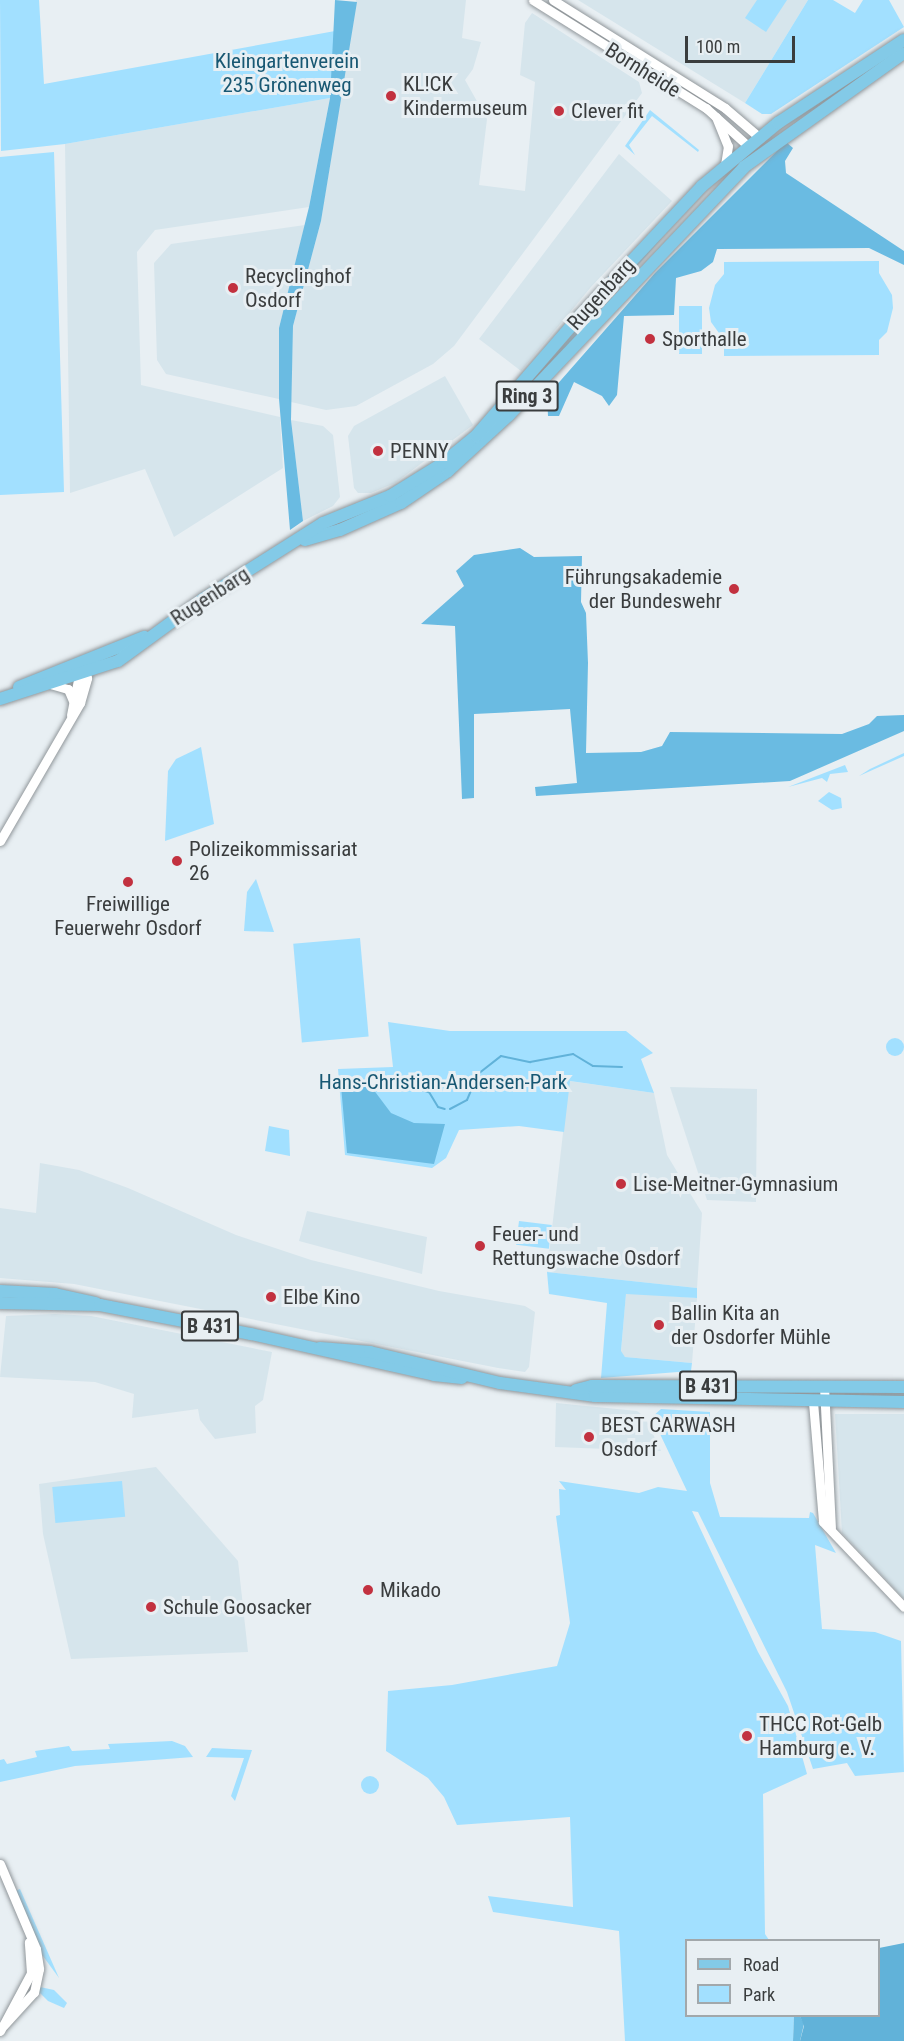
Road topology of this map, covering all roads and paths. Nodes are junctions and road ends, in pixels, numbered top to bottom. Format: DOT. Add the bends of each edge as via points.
graph roads {
  1 [pos="533,0"];
  2 [pos="553,0"];
  3 [pos="904,40"];
  4 [pos="904,53"];
  5 [pos="715,115"];
  6 [pos="755,144"];
  7 [pos="772,145"];
  8 [pos="724,166"];
  9 [pos="744,167"];
  10 [pos="298,542"];
  11 [pos="82,670"];
  12 [pos="50,684"];
  13 [pos="0,698"];
  14 [pos="73,701"];
  15 [pos="70,720"];
  16 [pos="0,841"];
  17 [pos="0,1291"];
  18 [pos="0,1304"];
  19 [pos="100,1305"];
  20 [pos="824,1386"];
  21 [pos="904,1387"];
  22 [pos="571,1390"];
  23 [pos="819,1402"];
  24 [pos="904,1402"];
  25 [pos="904,1607"];
  26 [pos="0,1864"];
  27 [pos="2,2028"];
  1 -- 5 [label="street, Bornheide"];
  2 -- 6 [label="street, Bornheide" via="725,108"];
  3 -- 6 [label="main road, Rugenbarg / Ring 3"];
  4 -- 7 [label="main road, Rugenbarg / Ring 3"];
  5 -- 6 [label="street, Bornheide"];
  5 -- 8 [label="street" via="728,146"];
  6 -- 7 [label="main road"];
  6 -- 8 [label="main road, Rugenbarg / Ring 3"];
  6 -- 9 [label="main road"];
  7 -- 9 [label="main road, Rugenbarg / Ring 3"];
  8 -- 10 [label="main road, Rugenbarg / Ring 3" via="662,227 476,436 422,478 323,523"];
  9 -- 10 [label="main road, Rugenbarg / Ring 3" via="509,415 456,464 401,503 340,530"];
  10 -- 11 [label="main road, Rugenbarg / Ring 3" via="154,633"];
  11 -- 12 [label="main road, Ring 3"];
  11 -- 13 [label="main road, Ring 3"];
  11 -- 14 [label="street"];
  11 -- 15 [label="street" via="84,696"];
  12 -- 13 [label="main road, Ring 3"];
  12 -- 14 [label="street" via="68,690"];
  14 -- 15 [label="street"];
  15 -- 16 [label="street"];
  17 -- 19 [label="main road, B 431" via="62,1295"];
  18 -- 19 [label="main road, B 431"];
  19 -- 22 [label="main road, B 431" via="320,1348 434,1375"];
  20 -- 21 [label="main road, B 431"];
  20 -- 22 [label="main road, B 431" via="592,1386"];
  20 -- 23 [label="street"];
  22 -- 23 [label="main road, B 431" via="627,1399"];
  23 -- 24 [label="main road, B 431"];
  23 -- 25 [label="street" via="820,1512 831,1531"];
  26 -- 27 [label="street" via="28,1934 31,1973"];
}
